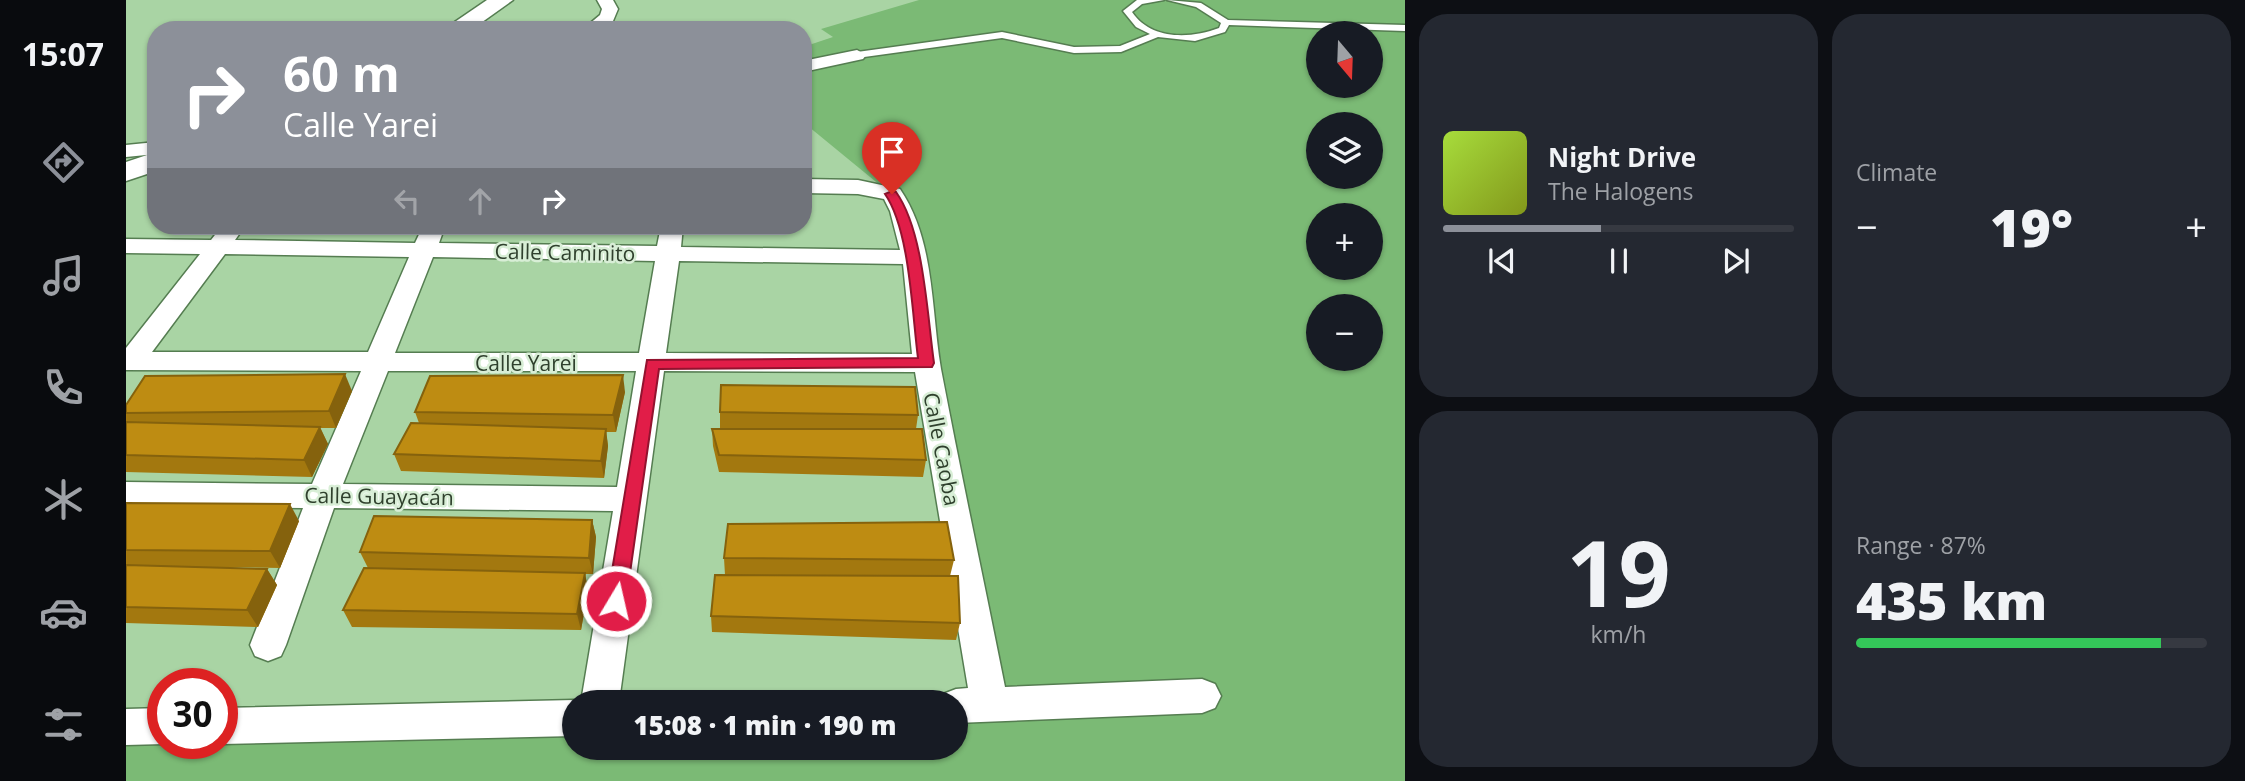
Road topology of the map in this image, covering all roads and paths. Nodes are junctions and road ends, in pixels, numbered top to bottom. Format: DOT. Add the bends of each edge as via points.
graph roads {
  1 [pos="478,0"];
  2 [pos="502,0"];
  3 [pos="605,0"];
  4 [pos="1160,0"];
  5 [pos="1171,0"];
  6 [pos="1139,1"];
  7 [pos="446,21"];
  8 [pos="469,21"];
  9 [pos="602,21"];
  10 [pos="1226,22"];
  11 [pos="1405,28"];
  12 [pos="1157,34"];
  13 [pos="857,55"];
  14 [pos="812,64"];
  15 [pos="147,149"];
  16 [pos="126,151"];
  17 [pos="147,164"];
  18 [pos="126,172"];
  19 [pos="147,179"];
  20 [pos="812,186"];
  21 [pos="126,187"];
  22 [pos="227,235"];
  23 [pos="429,238"];
  24 [pos="669,240"];
  25 [pos="126,246"];
  26 [pos="218,247"];
  27 [pos="912,257"];
  28 [pos="128,361"];
  29 [pos="377,362"];
  30 [pos="926,363"];
  31 [pos="652,364"];
  32 [pos="126,494"];
  33 [pos="323,495"];
  34 [pos="632,499"];
  35 [pos="268,645"];
  36 [pos="602,690"];
  37 [pos="1202,696"];
  38 [pos="973,705"];
  39 [pos="562,718"];
  40 [pos="147,726"];
  41 [pos="238,726"];
  42 [pos="126,727"];
  1 -- 7 [label="main road"];
  2 -- 8 [label="main road"];
  3 -- 9 [label="street" via="610,9"];
  4 -- 6 [label="lane"];
  5 -- 10 [label="lane" via="1198,5"];
  6 -- 12 [label="lane" via="1127,11 1133,23"];
  10 -- 11 [label="lane"];
  10 -- 12 [label="lane" via="1222,30 1196,38"];
  12 -- 13 [label="lane" via="1121,50 1074,50 1002,35"];
  13 -- 14 [label="street"];
  15 -- 16 [label="street"];
  17 -- 18 [label="main road"];
  19 -- 21 [label="main road"];
  20 -- 27 [label="street, Calle Caoba" via="858,187 892,194 901,208"];
  22 -- 26 [label="street"];
  23 -- 24 [label="street, Calle Caminito"];
  23 -- 26 [label="street, Calle Caminito"];
  23 -- 29 [label="street"];
  24 -- 27 [label="street, Calle Caminito"];
  24 -- 31 [label="street"];
  25 -- 26 [label="street, Calle Caminito"];
  26 -- 28 [label="street"];
  27 -- 30 [label="street, Calle Caoba"];
  28 -- 29 [label="street, Calle Yarei"];
  29 -- 31 [label="street, Calle Yarei"];
  29 -- 33 [label="street"];
  30 -- 31 [label="street, Calle Yarei"];
  30 -- 38 [label="street, Calle Caoba"];
  31 -- 34 [label="street"];
  32 -- 33 [label="street, Calle Guayacán"];
  33 -- 34 [label="street, Calle Guayacán"];
  33 -- 35 [label="street"];
  34 -- 36 [label="street"];
  37 -- 38 [label="street"];
  39 -- 41 [label="street"];
  40 -- 42 [label="street"];
}
